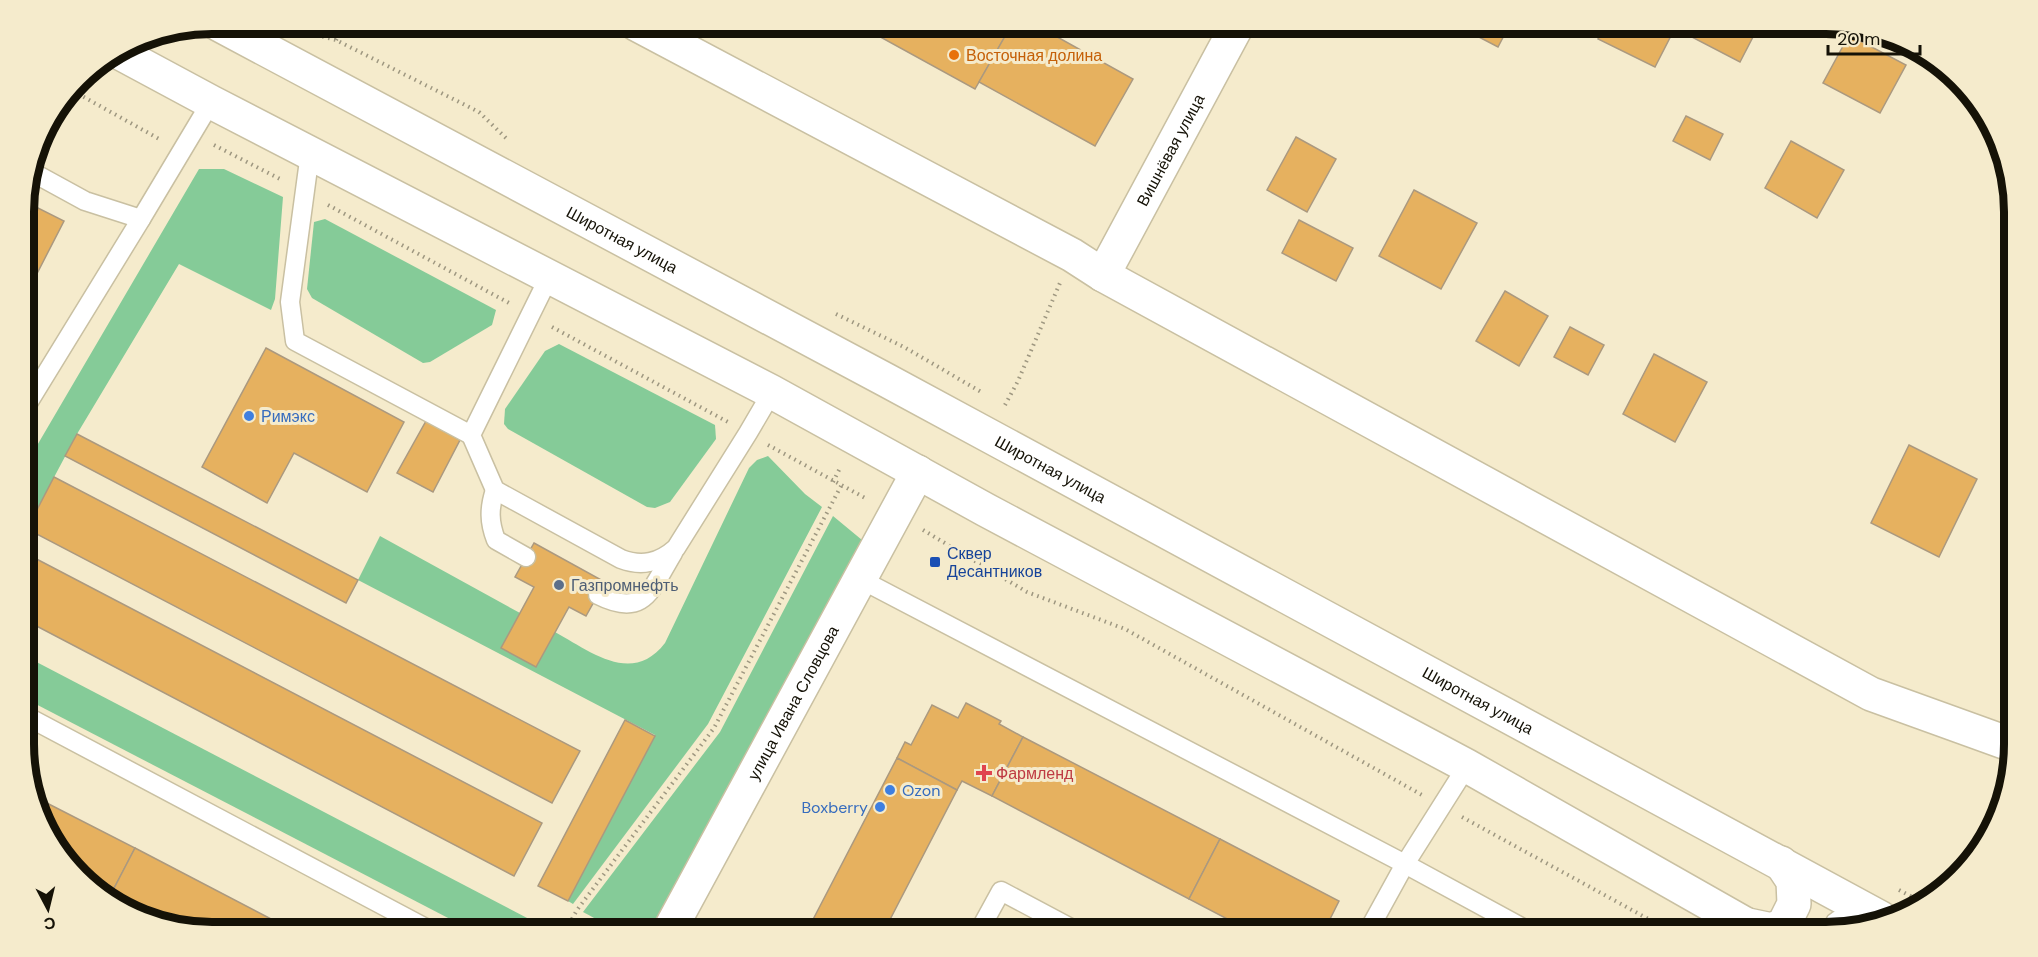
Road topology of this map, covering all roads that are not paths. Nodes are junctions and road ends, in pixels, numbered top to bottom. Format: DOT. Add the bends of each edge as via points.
graph roads {
  1 [pos="1232,34"];
  2 [pos="239,35"];
  3 [pos="656,35"];
  4 [pos="127,57"];
  5 [pos="211,102"];
  6 [pos="310,153"];
  7 [pos="38,176"];
  8 [pos="141,219"];
  9 [pos="1103,275"];
  10 [pos="549,277"];
  11 [pos="35,392"];
  12 [pos="772,392"];
  13 [pos="471,435"];
  14 [pos="918,472"];
  15 [pos="495,490"];
  16 [pos="683,538"];
  17 [pos="526,557"];
  18 [pos="860,579"];
  19 [pos="598,595"];
  20 [pos="34,720"];
  21 [pos="2004,742"];
  22 [pos="1467,766"];
  23 [pos="1781,863"];
  24 [pos="1405,864"];
  25 [pos="1873,916"];
  26 [pos="1870,917"];
  27 [pos="1854,920"];
  28 [pos="414,922"];
  29 [pos="676,922"];
  30 [pos="984,922"];
  31 [pos="1059,922"];
  32 [pos="1373,922"];
  33 [pos="1512,922"];
  34 [pos="1743,922"];
  35 [pos="1785,922"];
  1 -- 9 [label="main road, Вишнёвая улица"];
  2 -- 23 [label="main road, Широтная улица"];
  3 -- 9 [label="main road"];
  4 -- 5 [label="main road"];
  5 -- 6 [label="main road"];
  5 -- 8 [label="lane"];
  6 -- 10 [label="main road"];
  6 -- 13 [label="lane" via="290,302 295,340"];
  7 -- 8 [label="lane" via="85,201"];
  8 -- 11 [label="lane"];
  9 -- 21 [label="main road" via="1871,694"];
  10 -- 12 [label="main road"];
  10 -- 13 [label="lane"];
  12 -- 14 [label="main road"];
  12 -- 16 [label="lane"];
  13 -- 15 [label="lane"];
  14 -- 18 [label="main road, улица Ивана Словцова"];
  14 -- 22 [label="main road"];
  15 -- 16 [label="lane" via="632,563 655,562"];
  15 -- 17 [label="lane" via="489,518 496,540"];
  16 -- 19 [label="lane" via="642,600 623,605"];
  18 -- 24 [label="lane"];
  18 -- 29 [label="main road, улица Ивана Словцова"];
  20 -- 28 [label="lane"];
  22 -- 24 [label="lane"];
  22 -- 34 [label="main road"];
  23 -- 25 [label="main road, Широтная улица"];
  23 -- 35 [label="main road" via="1793,881 1794,904"];
  24 -- 32 [label="lane"];
  24 -- 33 [label="lane"];
  26 -- 27 [label="main road"];
  30 -- 31 [label="lane" via="1001,891"];
}
